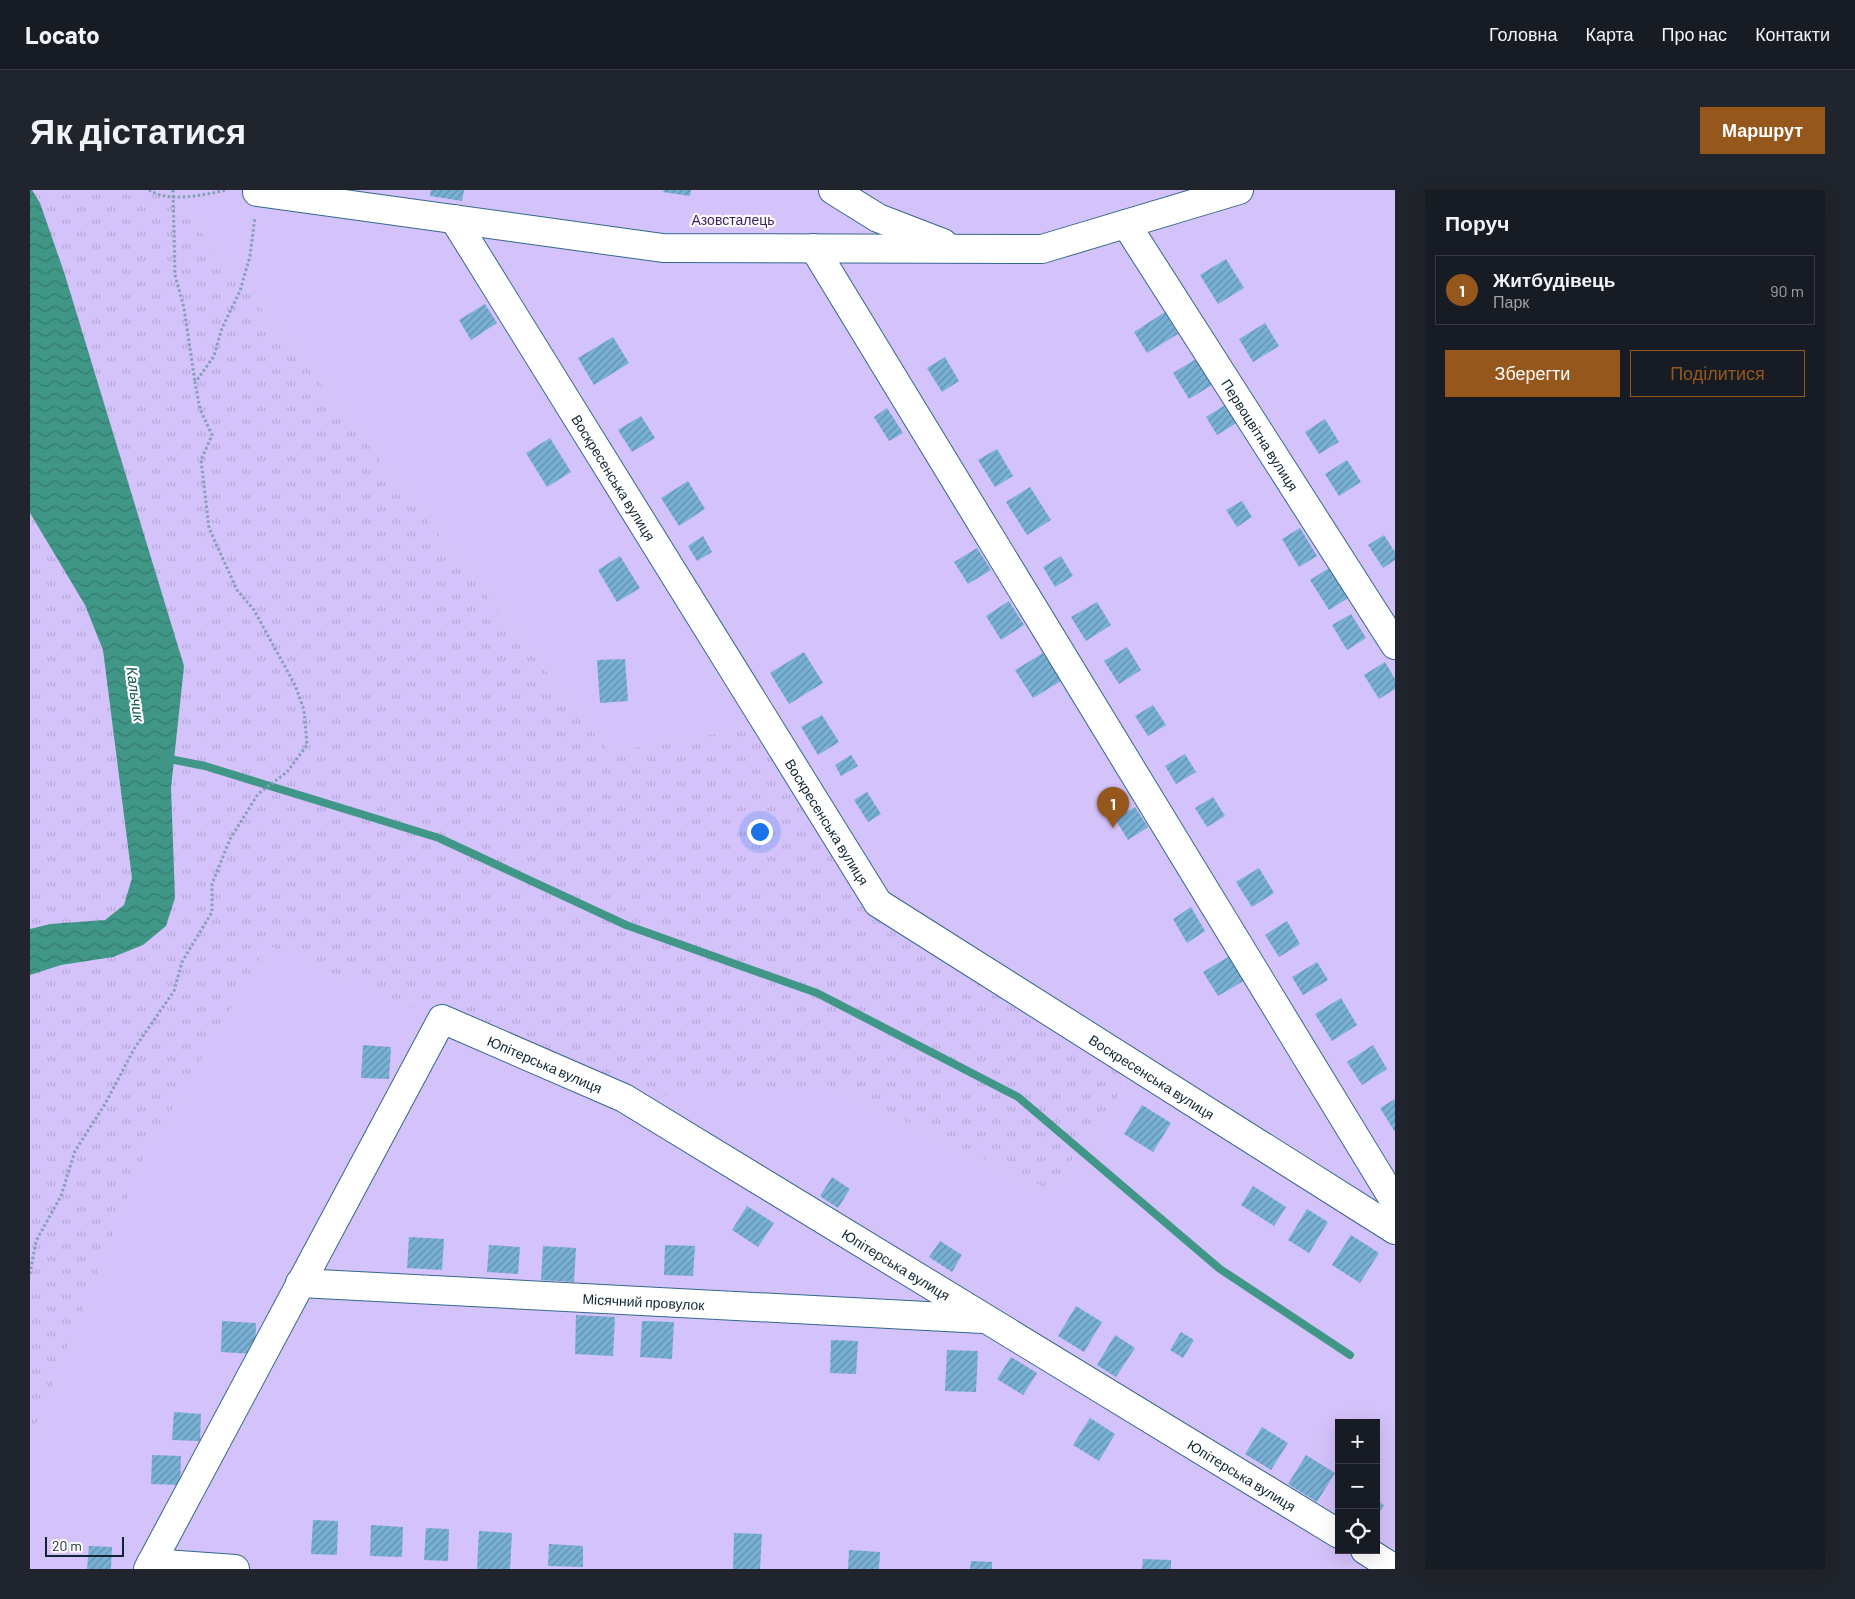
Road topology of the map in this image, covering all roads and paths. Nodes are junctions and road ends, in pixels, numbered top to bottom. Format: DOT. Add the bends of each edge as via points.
graph roads {
  1 [pos="149,190"];
  2 [pos="173,190"];
  3 [pos="226,190"];
  4 [pos="833,190"];
  5 [pos="1239,190"];
  6 [pos="257,192"];
  7 [pos="172,196"];
  8 [pos="454,219"];
  9 [pos="1126,224"];
  10 [pos="814,248"];
  11 [pos="958,248"];
  12 [pos="195,383"];
  13 [pos="1395,645"];
  14 [pos="1395,1202"];
  15 [pos="1395,1230"];
  16 [pos="30,1274"];
  17 [pos="300,1283"];
  18 [pos="987,1320"];
  19 [pos="1335,1532"];
  20 [pos="1371,1554"];
  21 [pos="149,1566"];
  22 [pos="235,1569"];
  23 [pos="1395,1569"];
  1 -- 7 [label="path" via="156,195"];
  2 -- 7 [label="path"];
  3 -- 7 [label="path" via="204,195"];
  4 -- 11 [label="lane" via="878,218"];
  5 -- 9 [label="lane"];
  6 -- 8 [label="lane"];
  6 -- 12 [label="path" via="250,256 240,291 222,328 214,356"];
  7 -- 12 [label="path" via="175,275 184,308"];
  8 -- 10 [label="lane" via="663,248"];
  8 -- 15 [label="lane, Воскресенська вулиця" via="878,903"];
  9 -- 11 [label="lane" via="1042,249"];
  9 -- 13 [label="lane, Первоцвітна вулиця"];
  10 -- 11 [label="lane"];
  10 -- 14 [label="lane"];
  12 -- 16 [label="path" via="200,409 212,435 201,460 209,528 237,590 254,610 295,685 304,710 307,745 287,772 258,794 230,839 212,884 212,912 182,962 174,991 134,1049 75,1151 61,1196 36,1241"];
  17 -- 18 [label="lane, Місячний провулок"];
  17 -- 18 [label="lane, Юпітерська вулиця" via="442,1019 624,1098"];
  17 -- 21 [label="lane"];
  18 -- 19 [label="lane, Юпітерська вулиця"];
  20 -- 23 [label="lane"];
  21 -- 22 [label="lane"];
}
